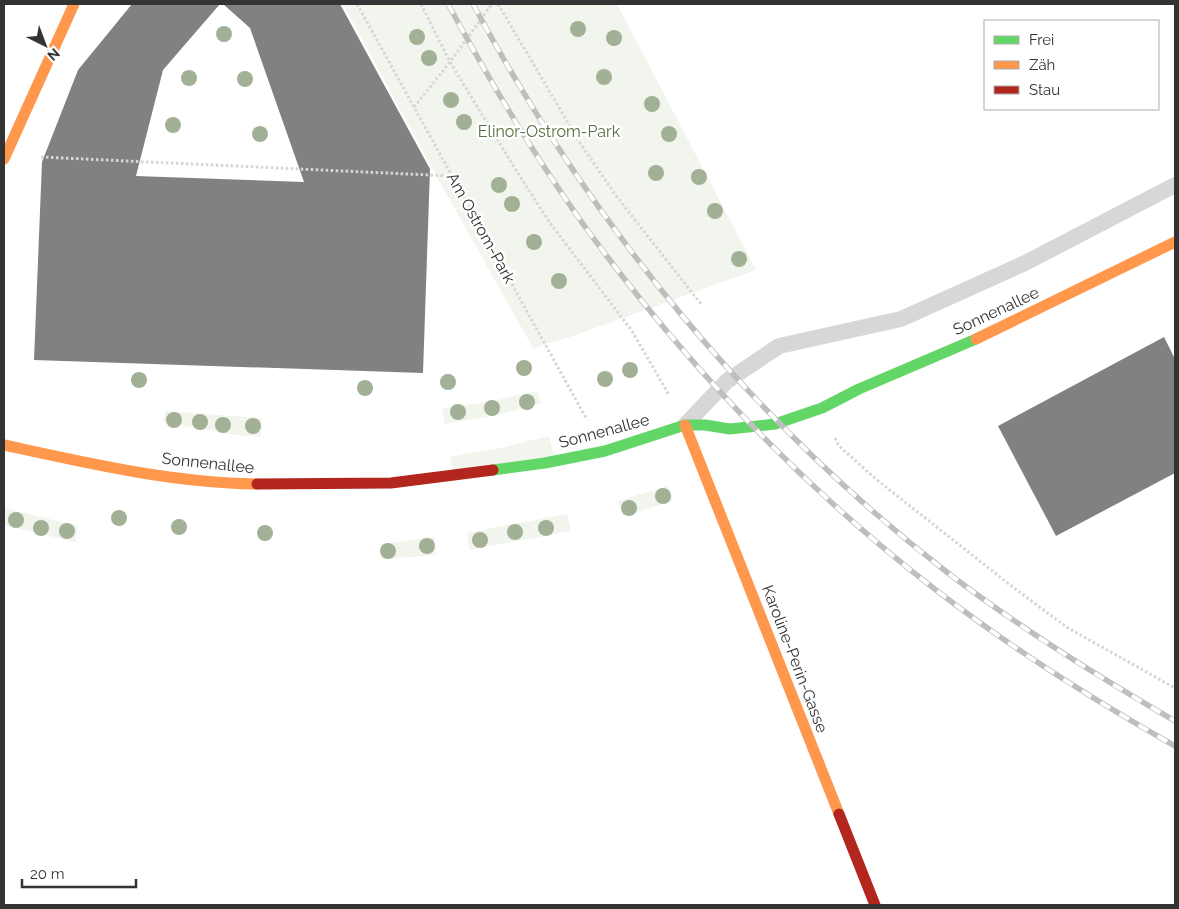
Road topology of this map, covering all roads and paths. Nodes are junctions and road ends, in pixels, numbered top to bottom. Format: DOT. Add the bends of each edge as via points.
graph roads {
  1 [pos="74,4"];
  2 [pos="357,4"];
  3 [pos="421,4"];
  4 [pos="492,4"];
  5 [pos="498,4"];
  6 [pos="450,62"];
  7 [pos="414,107"];
  8 [pos="4,157"];
  9 [pos="452,176"];
  10 [pos="1175,185"];
  11 [pos="1175,242"];
  12 [pos="701,304"];
  13 [pos="822,408"];
  14 [pos="685,425"];
  15 [pos="4,445"];
  16 [pos="604,451"];
  17 [pos="1175,688"];
  18 [pos="874,905"];
  1 -- 8 [label="street"];
  2 -- 7 [label="path, Am Ostrom-Park"];
  3 -- 6 [label="path"];
  4 -- 6 [label="path"];
  5 -- 12 [label="path" via="616,197"];
  6 -- 7 [label="path"];
  6 -- 14 [label="path" via="550,223 632,331"];
  7 -- 9 [label="path, Am Ostrom-Park"];
  8 -- 9 [label="path"];
  9 -- 16 [label="path, Am Ostrom-Park"];
  10 -- 14 [label="lane" via="1025,263 901,319 779,346 727,381"];
  11 -- 13 [label="street, Sonnenallee" via="986,335"];
  13 -- 14 [label="street, Sonnenallee" via="775,424 730,429"];
  13 -- 17 [label="path" via="839,446 884,486 1068,628"];
  14 -- 16 [label="street, Sonnenallee"];
  14 -- 18 [label="street, Karoline-Perin-Gasse"];
  15 -- 16 [label="street, Sonnenallee" via="117,469 227,484 310,485 391,483 545,463"];
}
